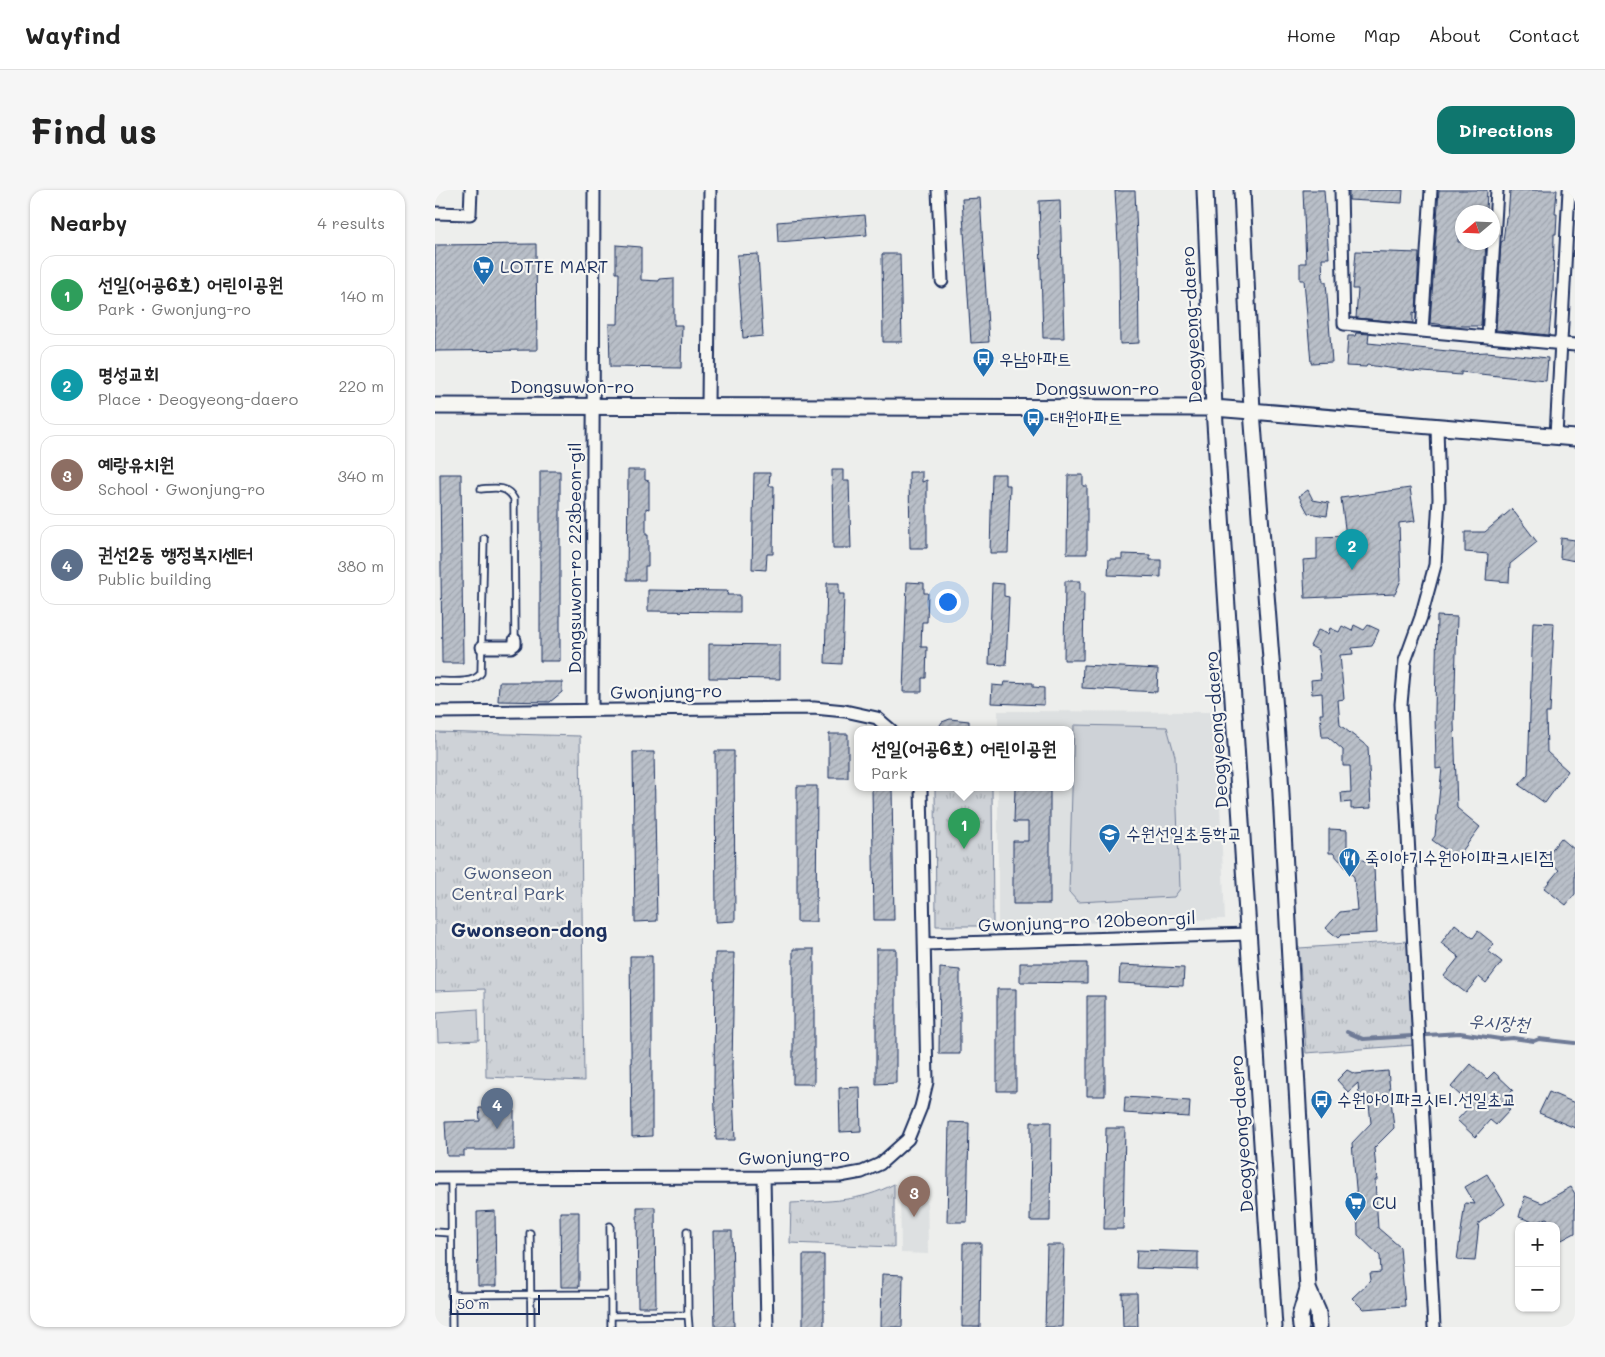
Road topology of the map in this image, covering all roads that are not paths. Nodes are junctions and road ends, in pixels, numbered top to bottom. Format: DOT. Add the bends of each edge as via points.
graph roads {
  1 [pos="471,190"];
  2 [pos="594,190"];
  3 [pos="710,190"];
  4 [pos="938,190"];
  5 [pos="1205,190"];
  6 [pos="1242,190"];
  7 [pos="1341,190"];
  8 [pos="1431,190"];
  9 [pos="1497,190"];
  10 [pos="1569,190"];
  11 [pos="435,213"];
  12 [pos="942,281"];
  13 [pos="1422,331"];
  14 [pos="1488,337"];
  15 [pos="1561,343"];
  16 [pos="1575,345"];
  17 [pos="435,406"];
  18 [pos="592,406"];
  19 [pos="708,406"];
  20 [pos="1215,408"];
  21 [pos="1252,411"];
  22 [pos="1437,426"];
  23 [pos="1556,436"];
  24 [pos="1575,438"];
  25 [pos="481,488"];
  26 [pos="484,538"];
  27 [pos="515,640"];
  28 [pos="482,647"];
  29 [pos="435,681"];
  30 [pos="592,710"];
  31 [pos="435,712"];
  32 [pos="886,726"];
  33 [pos="921,791"];
  34 [pos="1249,934"];
  35 [pos="925,944"];
  36 [pos="451,1177"];
  37 [pos="435,1178"];
  38 [pos="764,1178"];
  39 [pos="610,1226"];
  40 [pos="687,1231"];
  41 [pos="435,1232"];
  42 [pos="451,1233"];
  43 [pos="529,1233"];
  44 [pos="1307,1289"];
  45 [pos="611,1294"];
  46 [pos="451,1295"];
  47 [pos="530,1295"];
  48 [pos="689,1315"];
  49 [pos="611,1316"];
  50 [pos="1318,1320"];
  51 [pos="451,1327"];
  52 [pos="531,1327"];
  53 [pos="611,1327"];
  54 [pos="689,1327"];
  55 [pos="767,1327"];
  56 [pos="1274,1327"];
  57 [pos="1301,1327"];
  58 [pos="1331,1327"];
  59 [pos="1434,1327"];
  1 -- 11 [label="street" via="470,214"];
  2 -- 18 [label="street, Dongsuwon-ro 223beon-gil"];
  3 -- 19 [label="street"];
  4 -- 12 [label="street"];
  5 -- 20 [label="main road, Deogyeong-daero"];
  6 -- 21 [label="main road"];
  7 -- 13 [label="street" via="1344,324"];
  8 -- 13 [label="street"];
  9 -- 14 [label="street"];
  10 -- 15 [label="street"];
  13 -- 14 [label="street"];
  14 -- 15 [label="street"];
  15 -- 16 [label="street"];
  15 -- 23 [label="street"];
  17 -- 18 [label="main road, Dongsuwon-ro"];
  18 -- 19 [label="main road, Dongsuwon-ro"];
  18 -- 30 [label="street, Dongsuwon-ro 223beon-gil"];
  19 -- 20 [label="main road, Dongsuwon-ro"];
  20 -- 21 [label="main road, Dongsuwon-ro"];
  20 -- 34 [label="main road, Deogyeong-daero"];
  21 -- 22 [label="main road, Dongsuwon-ro"];
  21 -- 44 [label="main road" via="1280,776"];
  22 -- 23 [label="main road, Dongsuwon-ro"];
  22 -- 59 [label="street" via="1439,499 1435,565 1405,661 1401,704"];
  23 -- 24 [label="main road, Dongsuwon-ro"];
  25 -- 27 [label="lane" via="504,488 513,499"];
  26 -- 28 [label="lane"];
  27 -- 28 [label="street" via="511,647"];
  28 -- 29 [label="lane" via="478,678"];
  30 -- 31 [label="street, Gwonjung-ro"];
  30 -- 32 [label="street, Gwonjung-ro" via="814,708 877,718"];
  33 -- 35 [label="street, Gwonjung-ro"];
  34 -- 35 [label="street, Gwonjung-ro 120beon-gil"];
  34 -- 56 [label="main road, Deogyeong-daero"];
  35 -- 38 [label="street, Gwonjung-ro" via="927,1082 908,1139 880,1164 862,1172 840,1176"];
  36 -- 37 [label="street, Gwonjung-ro"];
  36 -- 38 [label="street, Gwonjung-ro"];
  36 -- 42 [label="lane"];
  38 -- 55 [label="street"];
  39 -- 45 [label="lane"];
  40 -- 48 [label="lane"];
  41 -- 42 [label="lane"];
  42 -- 46 [label="lane"];
  43 -- 47 [label="lane"];
  44 -- 50 [label="main road"];
  44 -- 57 [label="main road" via="1300,1316"];
  45 -- 47 [label="lane"];
  45 -- 49 [label="lane"];
  46 -- 47 [label="lane"];
  46 -- 51 [label="lane"];
  47 -- 52 [label="lane"];
  48 -- 49 [label="lane"];
  48 -- 54 [label="lane"];
  49 -- 53 [label="lane"];
  50 -- 58 [label="main road"];
}
